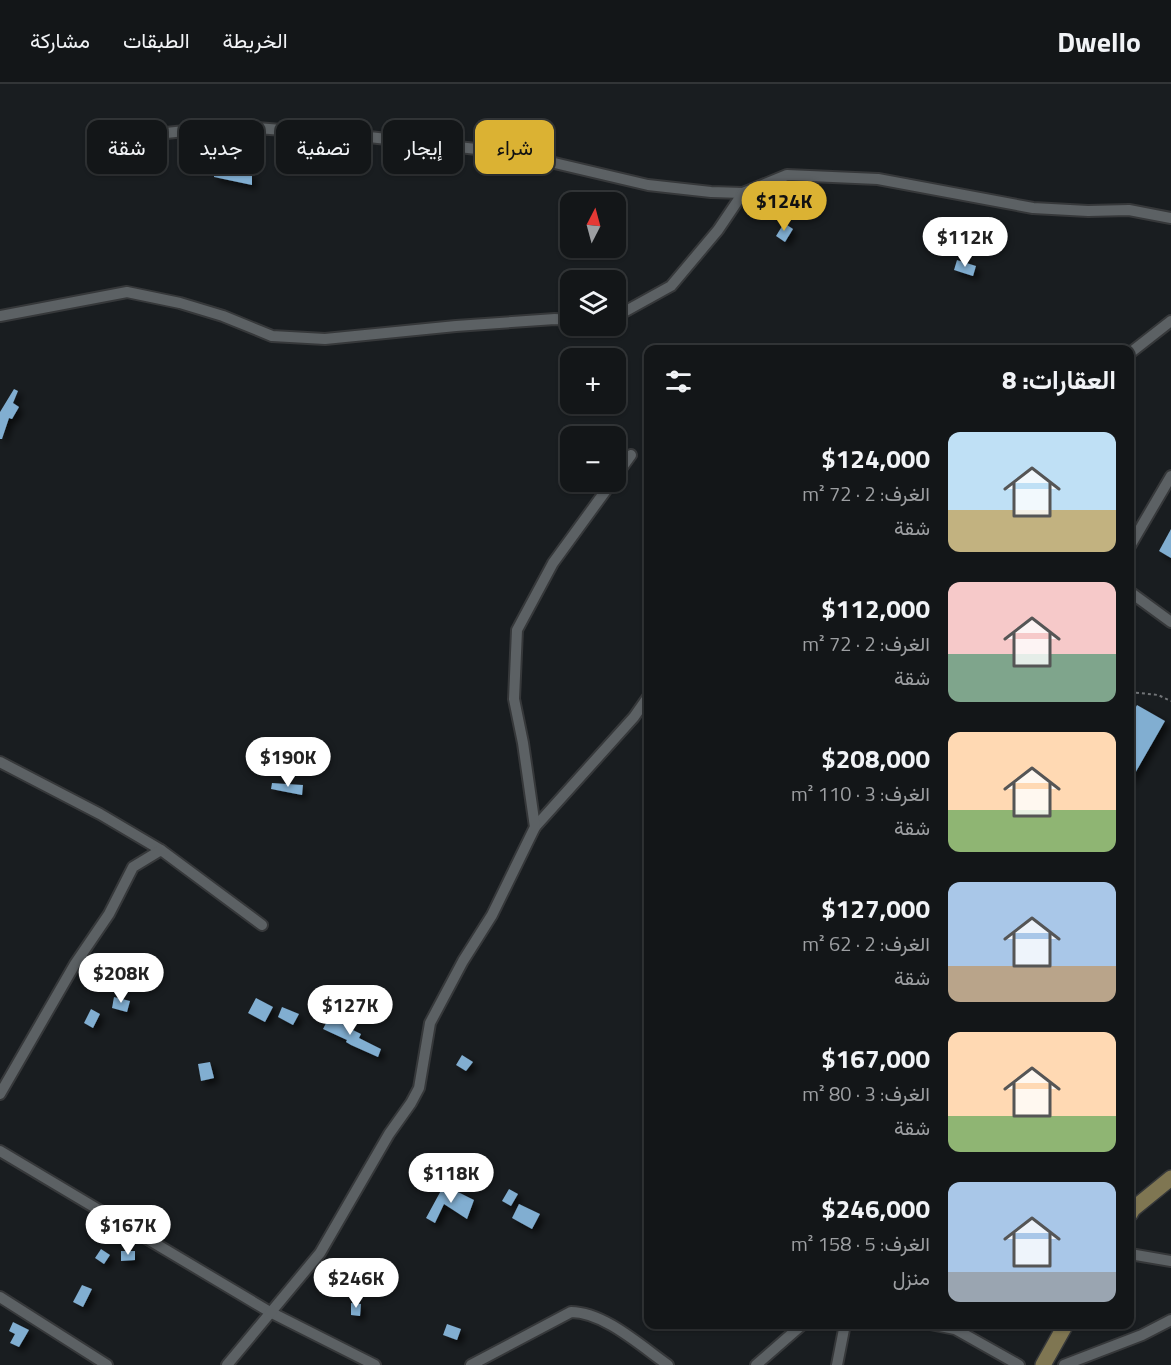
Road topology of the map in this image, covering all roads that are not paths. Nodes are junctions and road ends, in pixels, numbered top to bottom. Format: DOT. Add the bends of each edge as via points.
graph roads {
  1 [pos="167,133"];
  2 [pos="743,193"];
  3 [pos="1171,218"];
  4 [pos="626,311"];
  5 [pos="0,316"];
  6 [pos="560,319"];
  7 [pos="1171,321"];
  8 [pos="1134,350"];
  9 [pos="631,455"];
  10 [pos="626,462"];
  11 [pos="1171,476"];
  12 [pos="605,492"];
  13 [pos="1134,539"];
  14 [pos="1134,595"];
  15 [pos="1171,622"];
  16 [pos="644,703"];
  17 [pos="0,762"];
  18 [pos="535,827"];
  19 [pos="161,850"];
  20 [pos="262,925"];
  21 [pos="0,1094"];
  22 [pos="0,1150"];
  23 [pos="1171,1178"];
  24 [pos="1171,1186"];
  25 [pos="1134,1209"];
  26 [pos="1134,1209"];
  27 [pos="1134,1255"];
  28 [pos="1171,1262"];
  29 [pos="0,1296"];
  30 [pos="270,1312"];
  31 [pos="1171,1320"];
  32 [pos="797,1329"];
  33 [pos="844,1329"];
  34 [pos="955,1329"];
  35 [pos="1063,1329"];
  36 [pos="107,1365"];
  37 [pos="227,1365"];
  38 [pos="375,1365"];
  39 [pos="471,1365"];
  40 [pos="668,1365"];
  41 [pos="756,1365"];
  42 [pos="837,1365"];
  43 [pos="1019,1365"];
  44 [pos="1043,1365"];
  45 [pos="1064,1365"];
  1 -- 2 [label="street" via="232,126 369,137 512,153 648,185"];
  2 -- 3 [label="street" via="787,175 878,179 1033,208 1129,210"];
  2 -- 4 [label="street" via="671,286"];
  5 -- 6 [label="street" via="127,292 223,316 272,336 325,339"];
  7 -- 8 [label="street"];
  9 -- 10 [label="street"];
  11 -- 13 [label="street"];
  12 -- 18 [label="street" via="553,563 517,630 514,699"];
  14 -- 15 [label="street"];
  16 -- 18 [label="street"];
  17 -- 19 [label="street" via="100,813"];
  18 -- 30 [label="street" via="492,915 430,1023 419,1088 320,1253"];
  19 -- 20 [label="street"];
  19 -- 21 [label="street" via="133,867 109,914 75,964"];
  22 -- 30 [label="street"];
  23 -- 25 [label="main road"];
  24 -- 26 [label="street"];
  27 -- 28 [label="street"];
  29 -- 36 [label="street"];
  30 -- 37 [label="street"];
  30 -- 38 [label="street"];
  31 -- 45 [label="street"];
  32 -- 41 [label="street"];
  33 -- 42 [label="street"];
  34 -- 43 [label="street"];
  35 -- 44 [label="main road"];
  39 -- 40 [label="street" via="571,1312 584,1312"];
}
